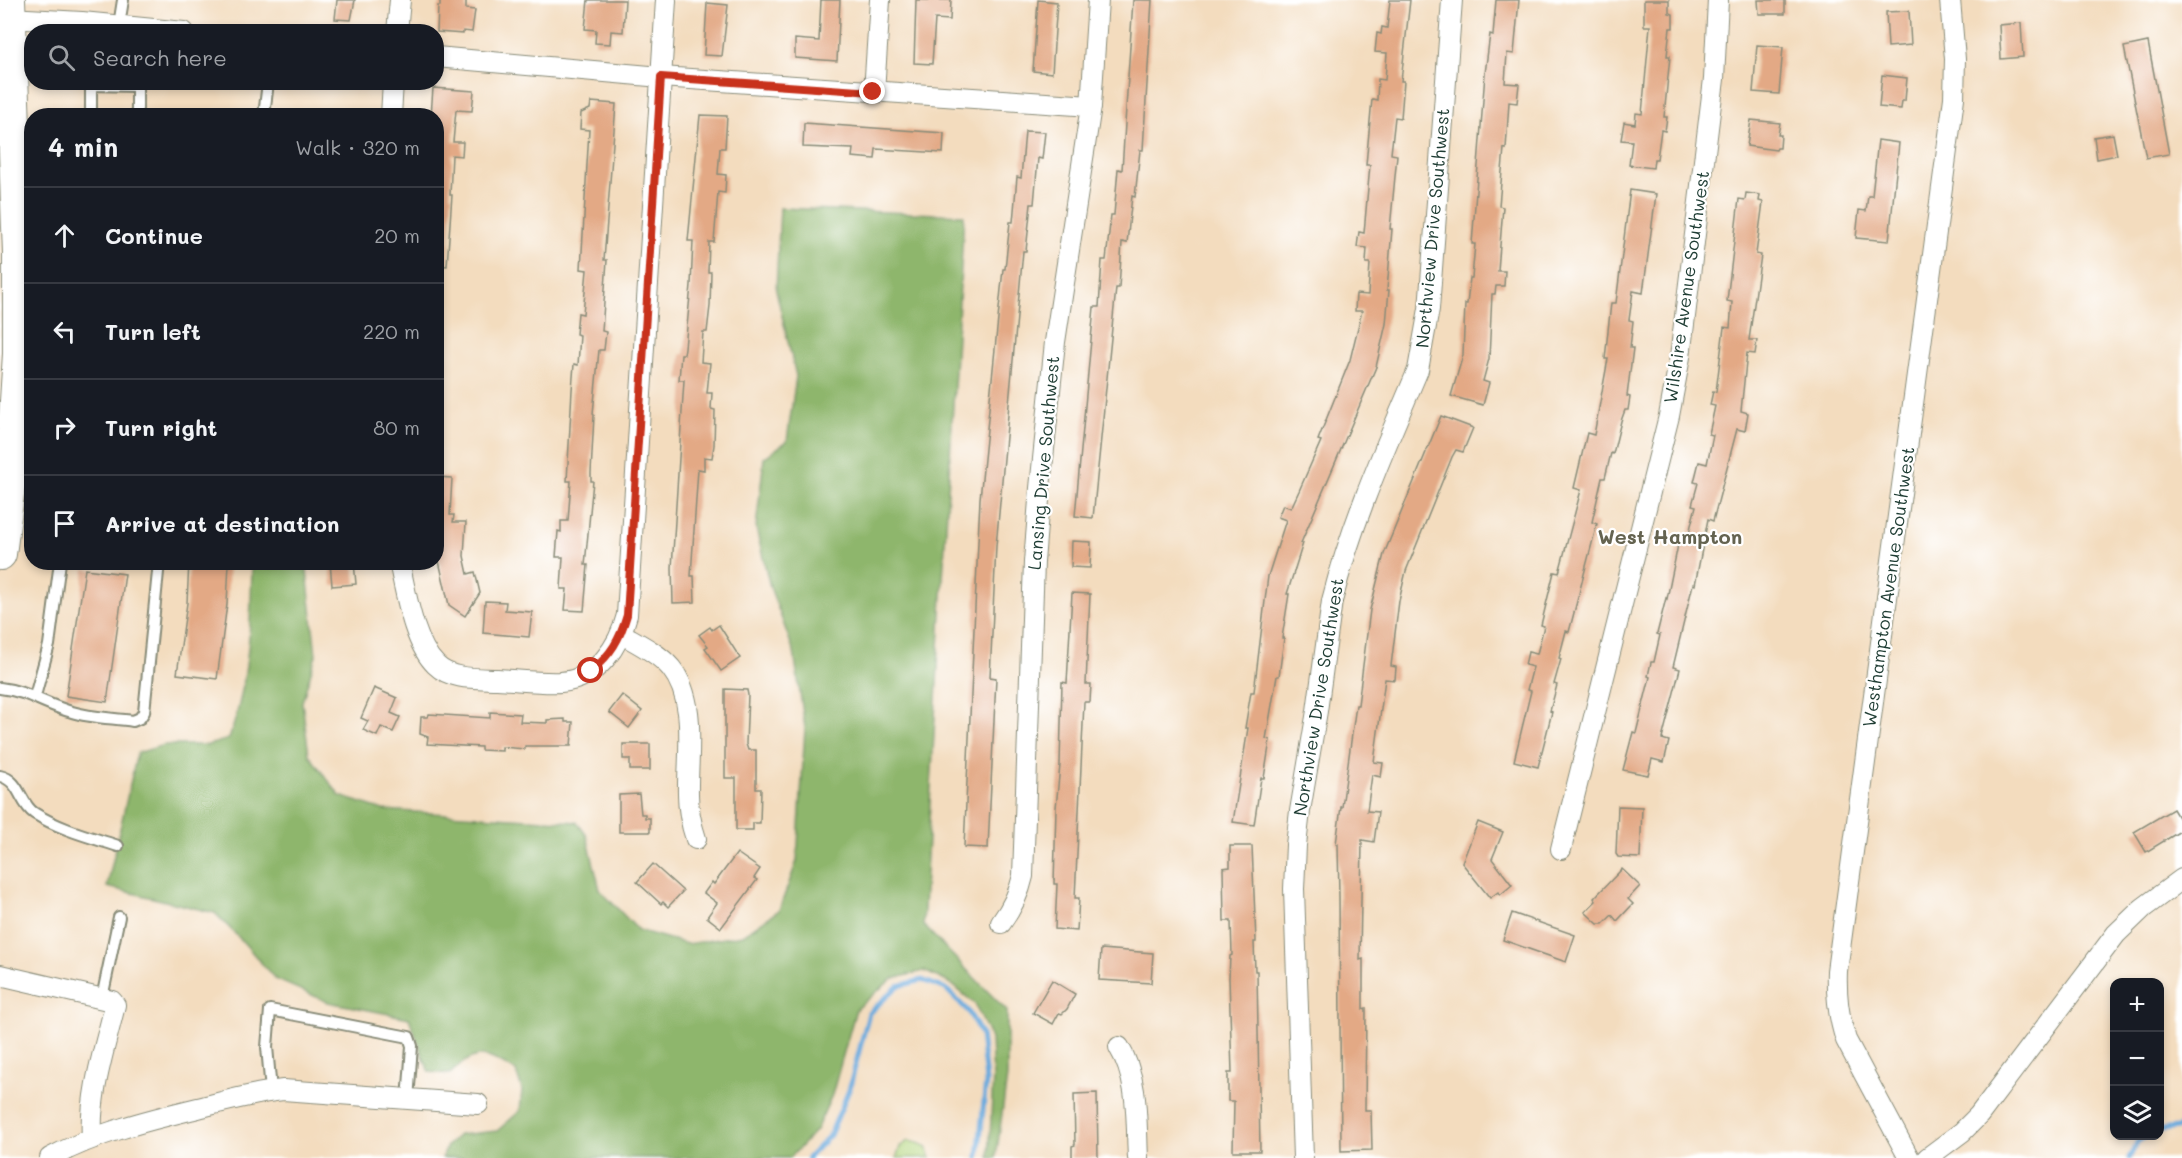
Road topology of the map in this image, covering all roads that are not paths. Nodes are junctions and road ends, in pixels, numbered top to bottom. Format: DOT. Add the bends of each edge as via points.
graph roads {
  1 [pos="123,0"];
  2 [pos="400,0"];
  3 [pos="666,0"];
  4 [pos="880,0"];
  5 [pos="1098,0"];
  6 [pos="1452,0"];
  7 [pos="1718,0"];
  8 [pos="1950,0"];
  9 [pos="9,9"];
  10 [pos="105,24"];
  11 [pos="130,24"];
  12 [pos="398,24"];
  13 [pos="444,58"];
  14 [pos="661,77"];
  15 [pos="91,90"];
  16 [pos="137,90"];
  17 [pos="267,90"];
  18 [pos="393,90"];
  19 [pos="873,92"];
  20 [pos="1091,106"];
  21 [pos="91,108"];
  22 [pos="137,108"];
  23 [pos="265,108"];
  24 [pos="391,108"];
  25 [pos="24,301"];
  26 [pos="24,352"];
  27 [pos="0,554"];
  28 [pos="59,570"];
  29 [pos="158,570"];
  30 [pos="401,570"];
  31 [pos="622,634"];
  32 [pos="0,688"];
  33 [pos="35,696"];
  34 [pos="0,776"];
  35 [pos="696,839"];
  36 [pos="118,846"];
  37 [pos="1561,849"];
  38 [pos="2182,879"];
  39 [pos="119,917"];
  40 [pos="1001,923"];
  41 [pos="0,975"];
  42 [pos="102,998"];
  43 [pos="1119,1047"];
  44 [pos="271,1091"];
  45 [pos="408,1100"];
  46 [pos="478,1104"];
  47 [pos="92,1138"];
  48 [pos="50,1158"];
  49 [pos="1137,1158"];
  50 [pos="1303,1158"];
  51 [pos="1909,1158"];
  52 [pos="1927,1158"];
  1 -- 11 [label="lane"];
  2 -- 12 [label="street"];
  3 -- 14 [label="street"];
  4 -- 19 [label="street"];
  5 -- 20 [label="street, Lansing Drive Southwest"];
  6 -- 50 [label="street, Northview Drive Southwest" via="1424,346 1341,563 1296,845"];
  7 -- 37 [label="street, Wilshire Avenue Southwest" via="1714,79 1672,404"];
  8 -- 51 [label="street, Westhampton Avenue Southwest" via="1954,98 1836,997 1846,1040"];
  9 -- 10 [label="street"];
  9 -- 25 [label="main road"];
  13 -- 14 [label="street"];
  14 -- 19 [label="street"];
  14 -- 31 [label="street" via="627,615"];
  15 -- 21 [label="lane"];
  16 -- 22 [label="lane"];
  17 -- 23 [label="lane"];
  18 -- 24 [label="street"];
  19 -- 20 [label="street"];
  20 -- 40 [label="street, Lansing Drive Southwest" via="1055,342 1040,488 1023,876 1020,891"];
  26 -- 27 [label="main road" via="19,432"];
  28 -- 33 [label="lane" via="49,645"];
  29 -- 33 [label="lane" via="144,712 140,718 133,721 74,713"];
  30 -- 31 [label="street" via="427,654 438,668 450,674 562,682 597,666"];
  31 -- 35 [label="street" via="661,659 681,685 689,724 688,795"];
  32 -- 33 [label="lane"];
  34 -- 36 [label="lane" via="15,785 32,812 79,834"];
  38 -- 52 [label="street" via="2116,934 1979,1115"];
  39 -- 42 [label="lane"];
  41 -- 42 [label="street"];
  42 -- 47 [label="street" via="115,1005 93,1099"];
  43 -- 49 [label="street" via="1135,1095"];
  44 -- 45 [label="street"];
  44 -- 45 [label="lane" via="267,1047 270,1010 409,1037 412,1046"];
  44 -- 47 [label="street"];
  45 -- 46 [label="street"];
  47 -- 48 [label="street"];
}
